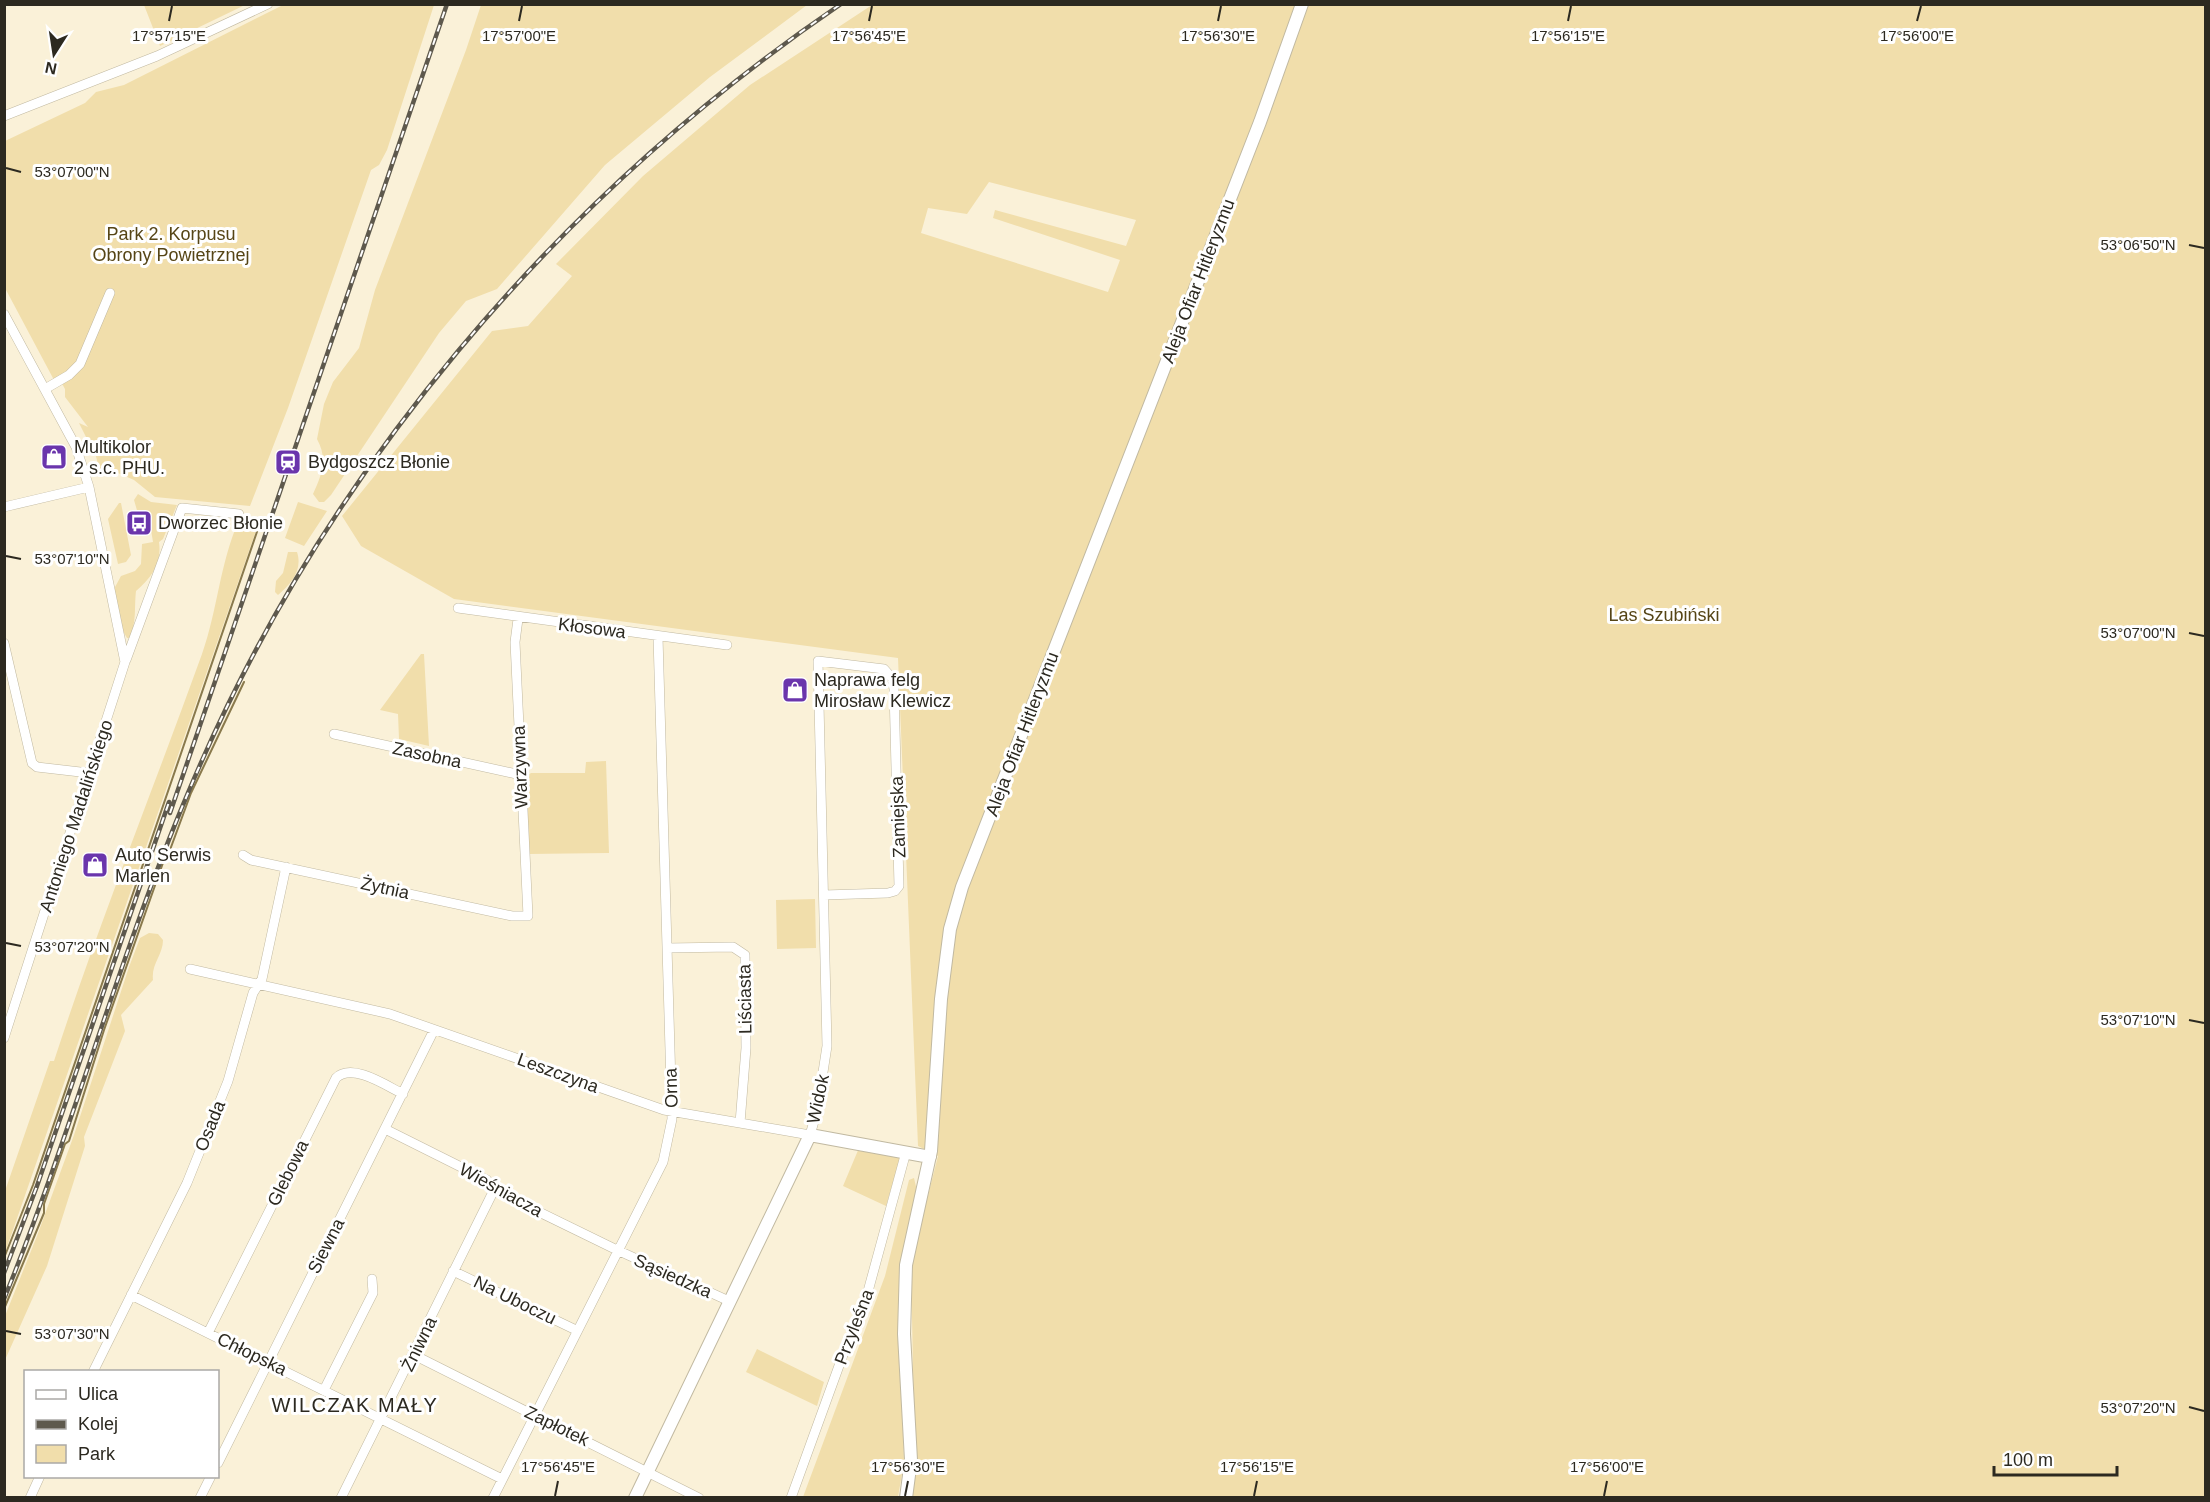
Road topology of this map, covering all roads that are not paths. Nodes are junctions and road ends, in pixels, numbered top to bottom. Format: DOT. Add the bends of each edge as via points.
graph roads {
  1 [pos="268,4"];
  2 [pos="1302,4"];
  3 [pos="4,116"];
  4 [pos="110,292"];
  5 [pos="4,314"];
  6 [pos="45,389"];
  7 [pos="88,487"];
  8 [pos="4,507"];
  9 [pos="238,514"];
  10 [pos="458,608"];
  11 [pos="518,619"];
  12 [pos="658,637"];
  13 [pos="4,643"];
  14 [pos="727,645"];
  15 [pos="125,662"];
  16 [pos="887,671"];
  17 [pos="334,734"];
  18 [pos="89,773"];
  19 [pos="521,775"];
  20 [pos="243,855"];
  21 [pos="286,867"];
  22 [pos="824,895"];
  23 [pos="528,916"];
  24 [pos="667,948"];
  25 [pos="190,969"];
  26 [pos="259,985"];
  27 [pos="4,1003"];
  28 [pos="15,1004"];
  29 [pos="434,1030"];
  30 [pos="4,1038"];
  31 [pos="403,1094"];
  32 [pos="671,1112"];
  33 [pos="740,1124"];
  34 [pos="385,1129"];
  35 [pos="810,1135"];
  36 [pos="906,1152"];
  37 [pos="930,1156"];
  38 [pos="494,1190"];
  39 [pos="617,1250"];
  40 [pos="453,1271"];
  41 [pos="372,1279"];
  42 [pos="131,1295"];
  43 [pos="729,1301"];
  44 [pos="576,1330"];
  45 [pos="208,1333"];
  46 [pos="414,1355"];
  47 [pos="267,1362"];
  48 [pos="94,1370"];
  49 [pos="324,1390"];
  50 [pos="535,1415"];
  51 [pos="381,1418"];
  52 [pos="219,1461"];
  53 [pos="648,1471"];
  54 [pos="39,1478"];
  55 [pos="210,1478"];
  56 [pos="502,1479"];
  57 [pos="30,1497"];
  58 [pos="200,1497"];
  59 [pos="341,1497"];
  60 [pos="493,1497"];
  61 [pos="635,1497"];
  62 [pos="699,1497"];
  63 [pos="791,1497"];
  64 [pos="906,1497"];
  1 -- 3 [label="street" via="165,52"];
  2 -- 37 [label="street, Aleja Ofiar Hitleryzmu" via="1260,122 962,887 950,929 941,999"];
  4 -- 6 [label="street" via="80,364"];
  5 -- 6 [label="street, Antoniego Madalińskiego"];
  6 -- 7 [label="street, Antoniego Madalińskiego" via="74,442"];
  7 -- 8 [label="street"];
  7 -- 15 [label="street, Antoniego Madalińskiego"];
  9 -- 15 [label="street, Antoniego Madalińskiego" via="182,508"];
  10 -- 11 [label="street, Kłosowa"];
  11 -- 12 [label="street, Kłosowa"];
  11 -- 19 [label="street, Warzywna" via="515,642"];
  12 -- 14 [label="street, Kłosowa"];
  12 -- 24 [label="street, Orna"];
  13 -- 18 [label="street" via="32,763"];
  15 -- 18 [label="street, Antoniego Madalińskiego"];
  16 -- 22 [label="street, Zamiejska" via="894,689 899,886 888,893"];
  16 -- 22 [label="street, Widok" via="818,661"];
  17 -- 19 [label="street, Zasobna"];
  18 -- 28 [label="street, Antoniego Madalińskiego"];
  19 -- 23 [label="street, Warzywna"];
  20 -- 21 [label="street, Żytnia"];
  21 -- 23 [label="street, Żytnia" via="512,916"];
  21 -- 26 [label="street, Osada"];
  22 -- 35 [label="street, Widok" via="827,1050"];
  24 -- 32 [label="street, Orna"];
  24 -- 33 [label="street, Liściasta" via="733,947 745,955 745,1065"];
  25 -- 26 [label="street, Leszczyna"];
  26 -- 29 [label="street, Leszczyna" via="390,1014"];
  26 -- 42 [label="street, Osada" via="253,993 208,1132"];
  27 -- 28 [label="street"];
  28 -- 30 [label="street, Antoniego Madalińskiego"];
  29 -- 31 [label="street, Siewna"];
  29 -- 32 [label="street, Leszczyna"];
  31 -- 34 [label="street, Siewna"];
  31 -- 45 [label="street, Glebowa" via="350,1073 336,1078"];
  32 -- 33 [label="street, Leszczyna"];
  32 -- 39 [label="street, Orna" via="664,1159"];
  33 -- 35 [label="street, Leszczyna"];
  34 -- 38 [label="street, Wieśniacza" via="487,1180"];
  34 -- 47 [label="street, Siewna"];
  35 -- 36 [label="street, Leszczyna"];
  35 -- 43 [label="street, Widok"];
  36 -- 37 [label="street, Leszczyna"];
  36 -- 63 [label="street, Przyleśna" via="864,1306"];
  37 -- 64 [label="street, Aleja Ofiar Hitleryzmu" via="906,1265 904,1334 911,1460"];
  38 -- 39 [label="street, Wieśniacza"];
  38 -- 40 [label="street, Żniwna"];
  39 -- 43 [label="street, Sąsiedzka"];
  39 -- 44 [label="street, Orna"];
  40 -- 44 [label="street, Na Uboczu"];
  40 -- 46 [label="street, Żniwna"];
  41 -- 49 [label="street" via="373,1293"];
  42 -- 45 [label="street, Chłopska"];
  42 -- 48 [label="street, Osada"];
  43 -- 53 [label="street, Widok"];
  44 -- 50 [label="street, Orna"];
  45 -- 47 [label="street, Chłopska"];
  46 -- 50 [label="street, Zapłotek"];
  46 -- 51 [label="street, Żniwna"];
  47 -- 49 [label="street, Chłopska"];
  47 -- 52 [label="street, Siewna"];
  49 -- 51 [label="street, Chłopska"];
  50 -- 53 [label="street, Zapłotek"];
  50 -- 56 [label="street, Orna"];
  51 -- 56 [label="street, Chłopska"];
  51 -- 59 [label="street, Żniwna"];
  53 -- 61 [label="street, Widok"];
  53 -- 62 [label="street, Zapłotek"];
  54 -- 57 [label="street"];
  55 -- 58 [label="street"];
  56 -- 60 [label="street, Orna"];
}
